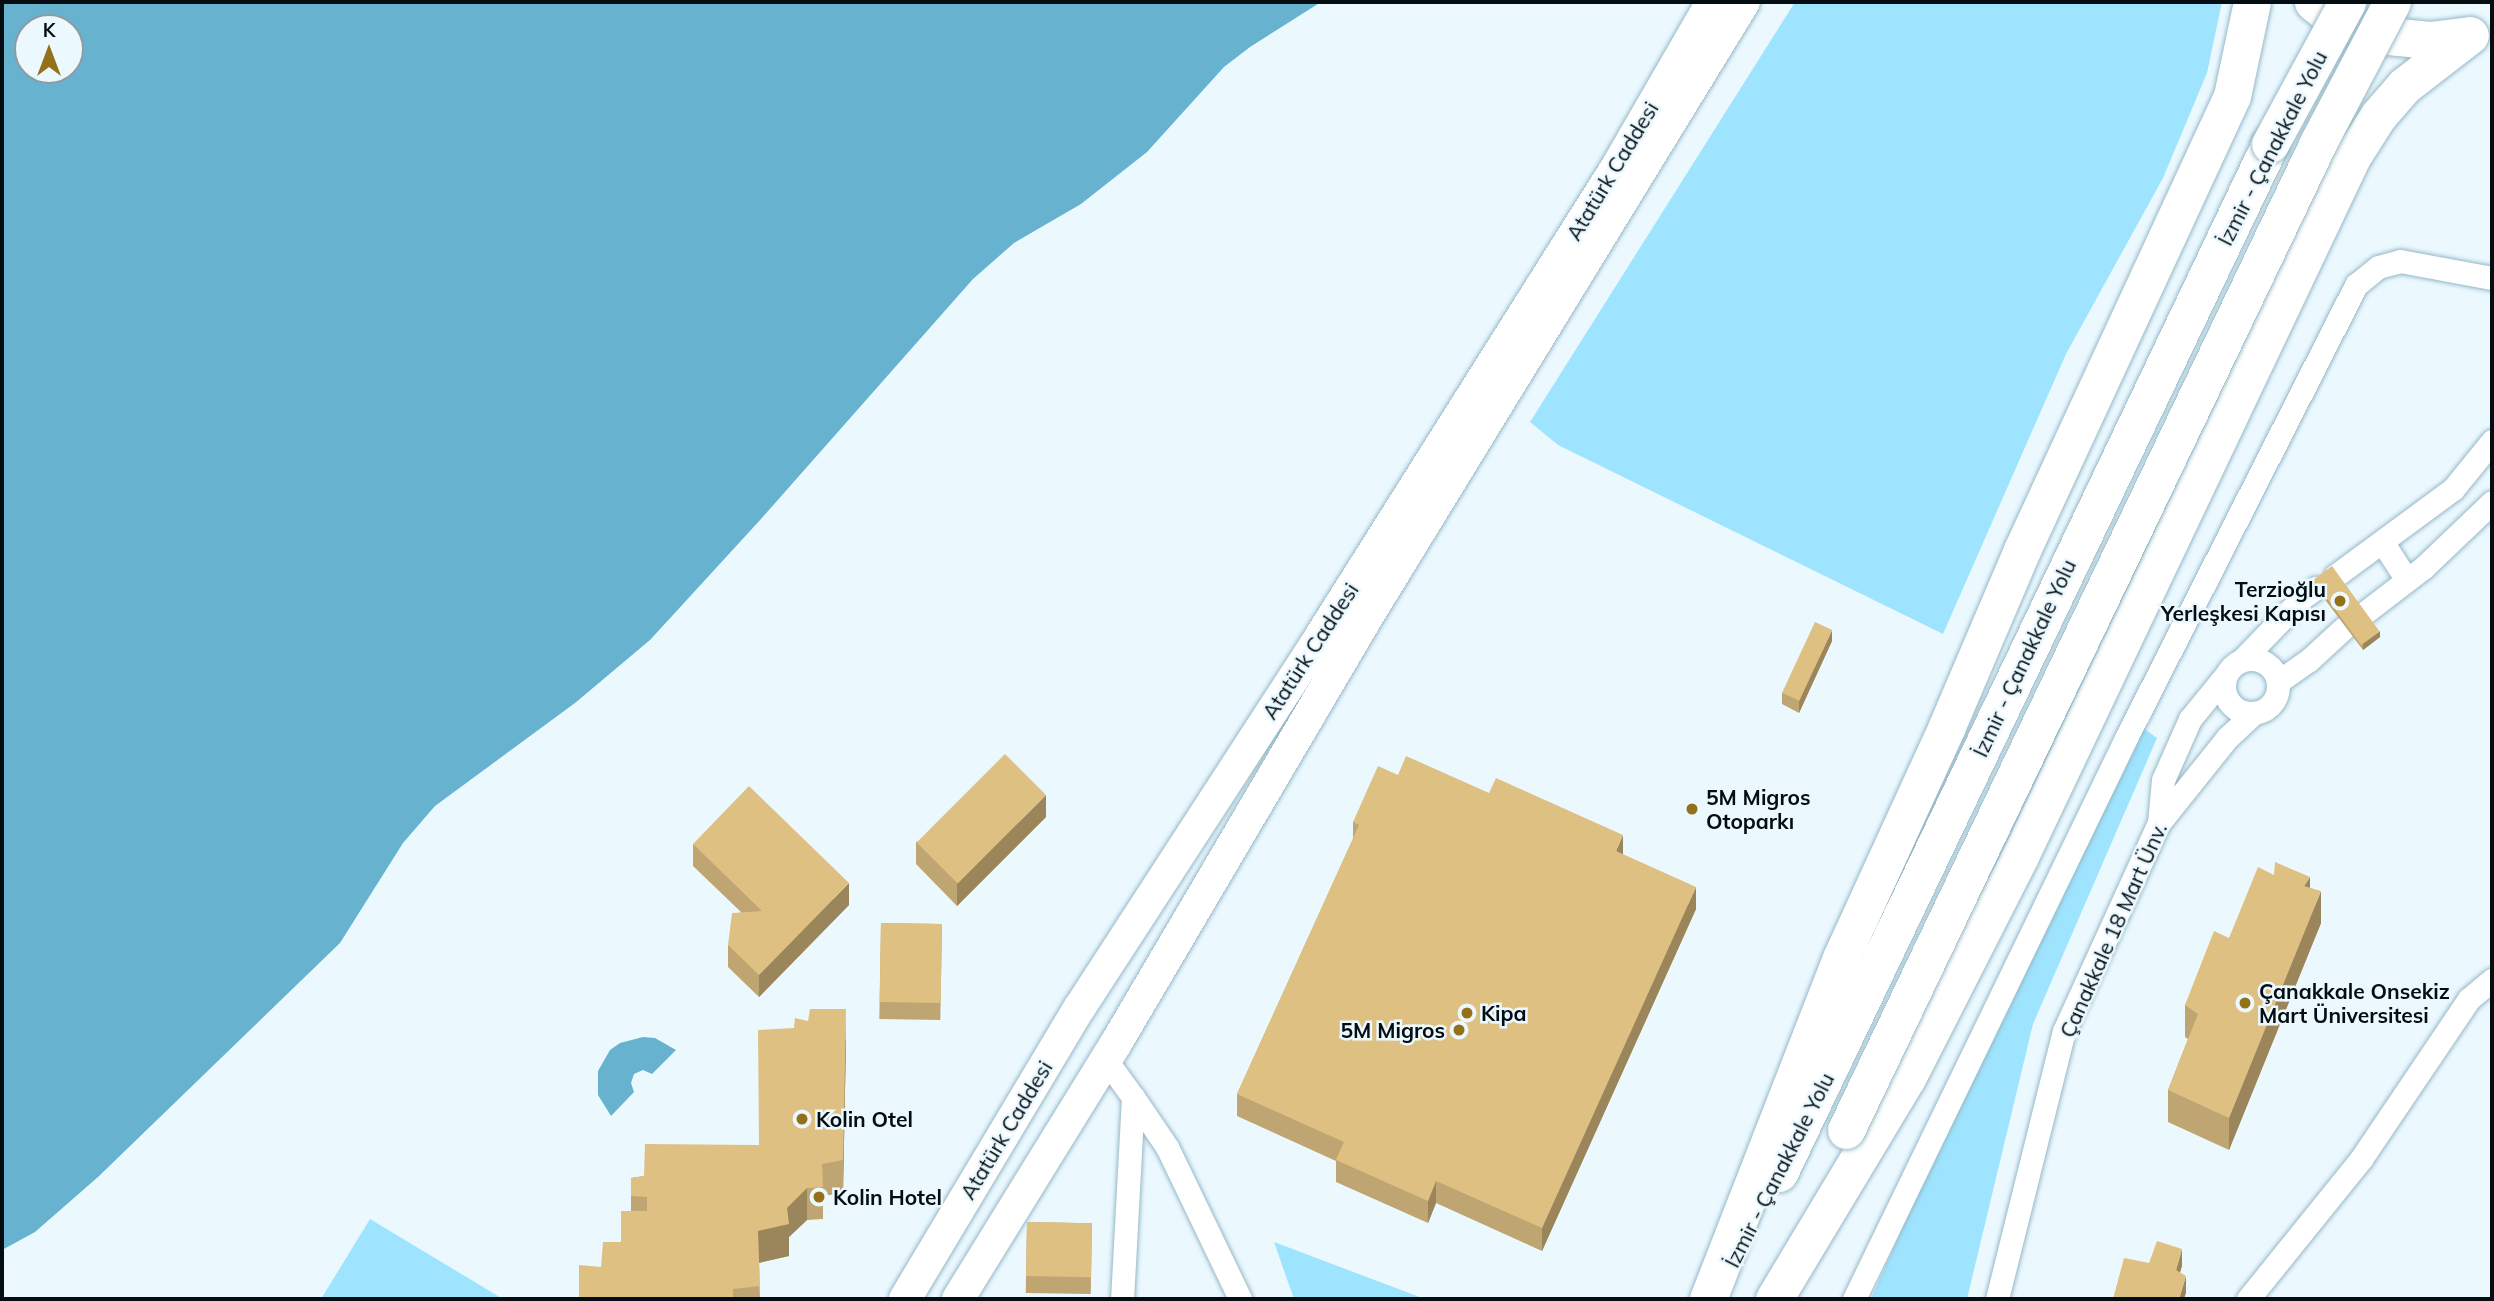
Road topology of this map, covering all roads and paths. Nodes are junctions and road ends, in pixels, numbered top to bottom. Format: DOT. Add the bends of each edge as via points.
graph roads {
  1 [pos="1713,2"];
  2 [pos="1744,2"];
  3 [pos="2252,2"];
  4 [pos="2312,2"];
  5 [pos="2347,2"];
  6 [pos="2392,2"];
  7 [pos="2481,29"];
  8 [pos="2422,262"];
  9 [pos="2492,278"];
  10 [pos="2492,290"];
  11 [pos="1464,434"];
  12 [pos="2492,441"];
  13 [pos="2492,502"];
  14 [pos="2383,543"];
  15 [pos="2407,580"];
  16 [pos="2234,668"];
  17 [pos="2279,681"];
  18 [pos="2255,713"];
  19 [pos="2159,823"];
  20 [pos="2492,980"];
  21 [pos="1061,1038"];
  22 [pos="1106,1060"];
  23 [pos="1133,1097"];
  24 [pos="947,1229"];
  25 [pos="990,1248"];
  26 [pos="1237,1297"];
  27 [pos="905,1299"];
  28 [pos="958,1299"];
  29 [pos="1122,1299"];
  30 [pos="1708,1299"];
  31 [pos="1714,1299"];
  32 [pos="1766,1299"];
  33 [pos="1774,1299"];
  34 [pos="1854,1299"];
  35 [pos="1997,1299"];
  36 [pos="2248,1299"];
  1 -- 11 [label="main road, Atatürk Caddesi"];
  2 -- 11 [label="main road, Atatürk Caddesi"];
  3 -- 30 [label="highway" via="2232,96 2022,550 1841,958"];
  4 -- 7 [label="highway" via="2330,16 2378,35 2430,40"];
  5 -- 31 [label="highway, İzmir - Çanakkale Yolu, bridge" via="2270,144 1807,1119"];
  6 -- 32 [label="highway, İzmir - Çanakkale Yolu, bridge" via="2319,141"];
  7 -- 33 [label="highway" via="2404,86 2352,157 2020,856 1908,1078"];
  8 -- 9 [label="street"];
  8 -- 10 [label="street"];
  8 -- 34 [label="street" via="2388,262 2356,285 2133,724"];
  11 -- 21 [label="main road, Atatürk Caddesi"];
  11 -- 22 [label="main road, Atatürk Caddesi" via="1364,622"];
  12 -- 14 [label="street" via="2453,489"];
  13 -- 15 [label="street"];
  14 -- 15 [label="street"];
  14 -- 16 [label="street" via="2303,597"];
  15 -- 17 [label="street"];
  16 -- 17 [label="street" via="2252,659 2269,665"];
  16 -- 18 [label="street" via="2224,685 2229,702 2236,709"];
  16 -- 19 [label="street" via="2190,719 2163,780"];
  17 -- 18 [label="street" via="2270,707"];
  18 -- 19 [label="street, Çanakkale 18 Mart Ünv." via="2227,738"];
  19 -- 35 [label="street, Çanakkale 18 Mart Ünv." via="2064,1031"];
  20 -- 36 [label="street" via="2469,999 2361,1159"];
  21 -- 22 [label="main road"];
  21 -- 24 [label="main road, Atatürk Caddesi"];
  22 -- 23 [label="street"];
  22 -- 25 [label="main road, Atatürk Caddesi"];
  23 -- 26 [label="street" via="1167,1147"];
  23 -- 29 [label="street"];
  24 -- 25 [label="main road"];
  24 -- 27 [label="main road, Atatürk Caddesi"];
  25 -- 28 [label="main road, Atatürk Caddesi"];
}
